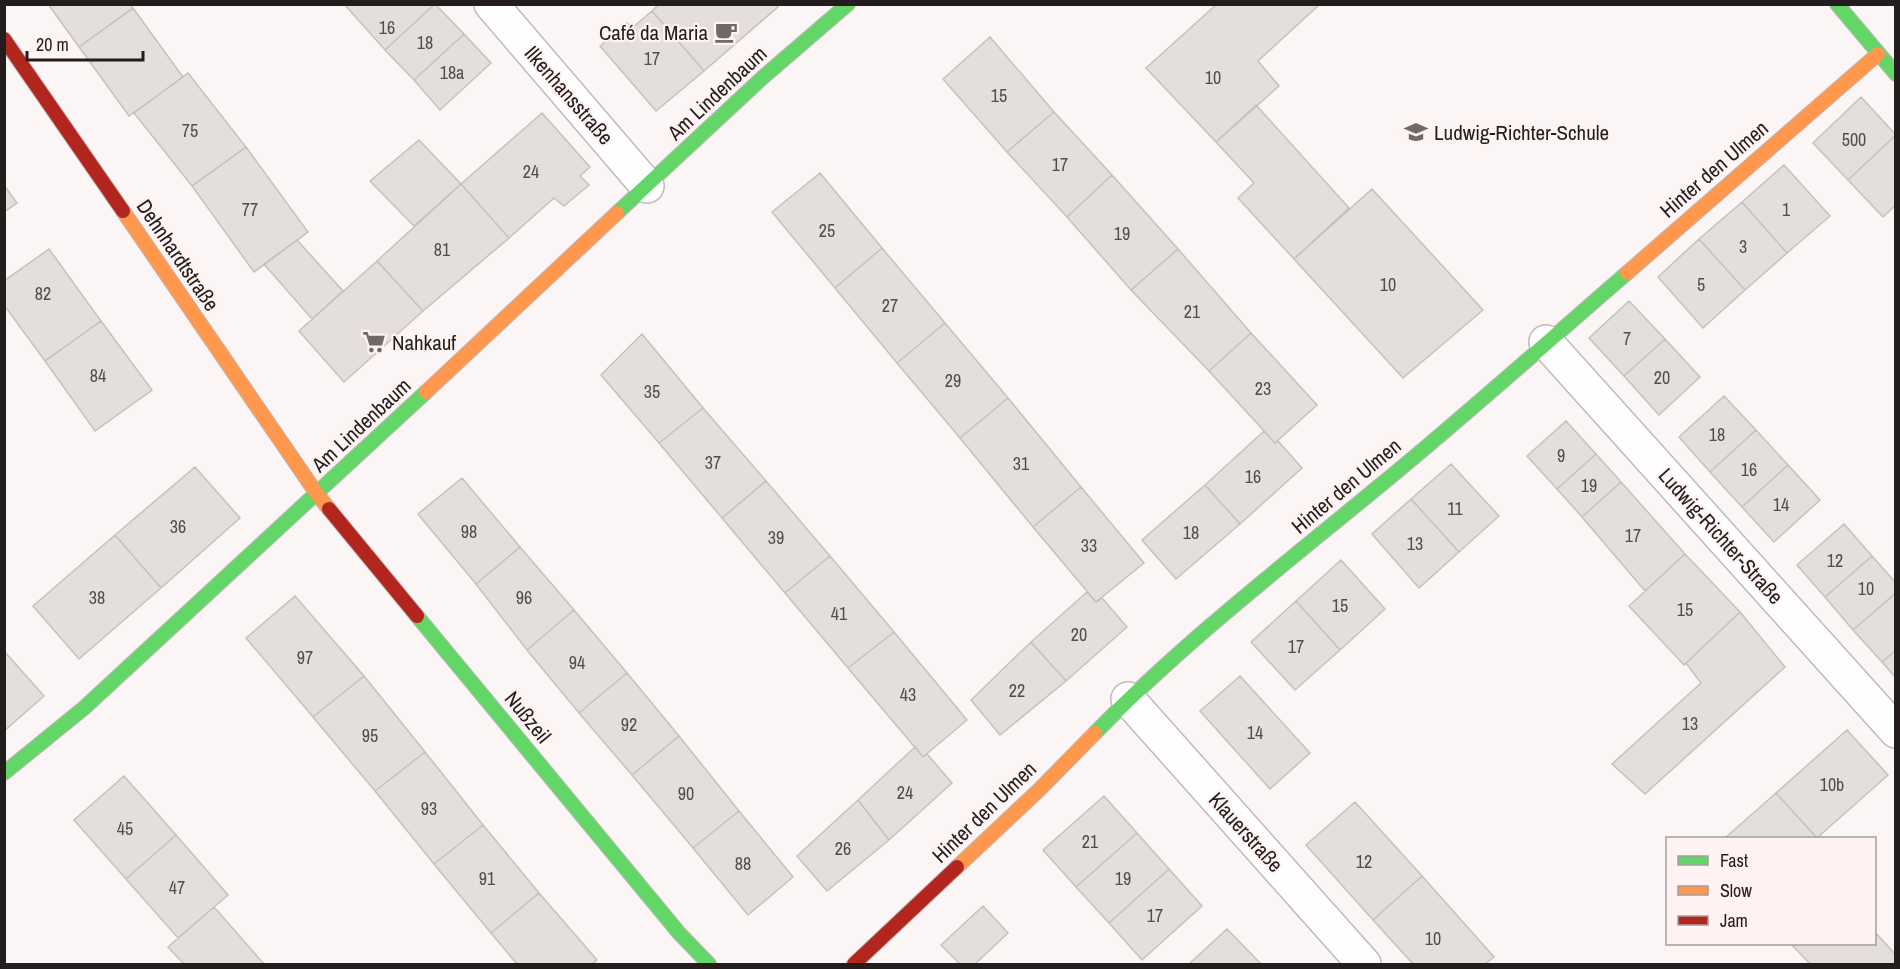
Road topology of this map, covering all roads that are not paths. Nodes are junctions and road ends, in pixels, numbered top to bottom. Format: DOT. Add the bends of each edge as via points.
graph roads {
  1 [pos="491,4"];
  2 [pos="848,4"];
  3 [pos="1837,4"];
  4 [pos="4,39"];
  5 [pos="1878,54"];
  6 [pos="1896,74"];
  7 [pos="647,186"];
  8 [pos="1546,342"];
  9 [pos="318,494"];
  10 [pos="1128,699"];
  11 [pos="1896,731"];
  12 [pos="4,773"];
  13 [pos="709,964"];
  14 [pos="854,964"];
  15 [pos="1364,964"];
  1 -- 7 [label="street, Ilkenhansstraße"];
  2 -- 7 [label="street, Am Lindenbaum"];
  3 -- 5 [label="street"];
  4 -- 9 [label="street, Dehnhardtstraße"];
  5 -- 6 [label="street"];
  5 -- 8 [label="street, Hinter den Ulmen"];
  7 -- 9 [label="street, Am Lindenbaum"];
  8 -- 10 [label="street, Hinter den Ulmen"];
  8 -- 11 [label="street, Ludwig-Richter-Straße"];
  9 -- 12 [label="street, Am Lindenbaum" via="84,708"];
  9 -- 13 [label="street, Nußzeil" via="679,933"];
  10 -- 14 [label="street, Hinter den Ulmen" via="1039,790"];
  10 -- 15 [label="street, Klauerstraße"];
}
